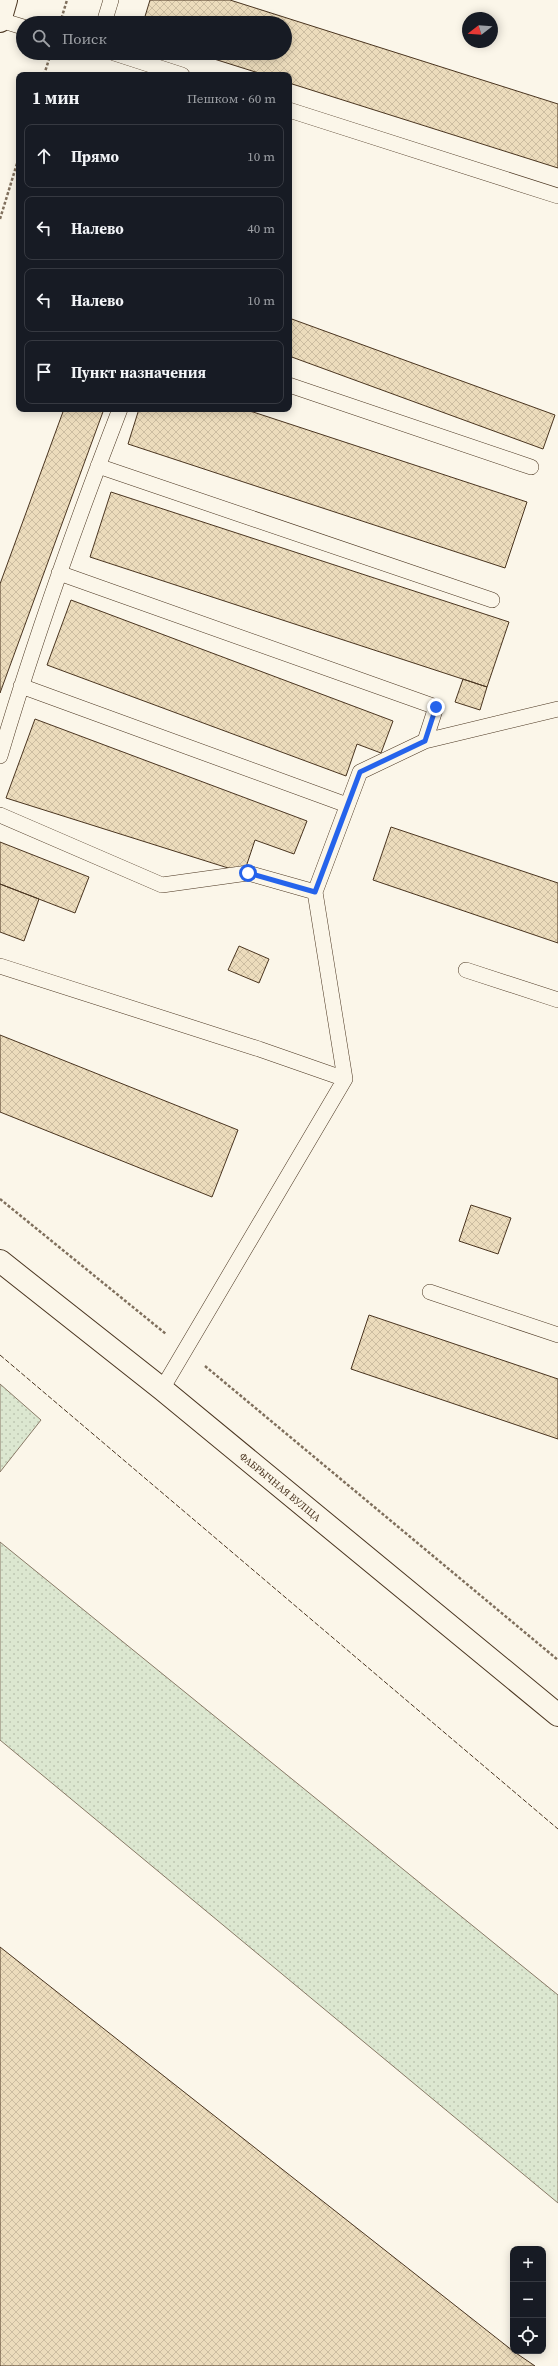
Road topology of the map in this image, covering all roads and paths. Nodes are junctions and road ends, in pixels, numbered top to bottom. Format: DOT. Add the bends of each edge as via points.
graph roads {
  1 [pos="6,0"];
  2 [pos="67,0"];
  3 [pos="111,0"];
  4 [pos="62,16"];
  5 [pos="106,16"];
  6 [pos="0,21"];
  7 [pos="16,25"];
  8 [pos="49,60"];
  9 [pos="136,60"];
  10 [pos="45,72"];
  11 [pos="173,72"];
  12 [pos="292,111"];
  13 [pos="16,167"];
  14 [pos="558,196"];
  15 [pos="0,219"];
  16 [pos="292,386"];
  17 [pos="119,412"];
  18 [pos="98,466"];
  19 [pos="531,467"];
  20 [pos="59,573"];
  21 [pos="492,600"];
  22 [pos="21,686"];
  23 [pos="558,709"];
  24 [pos="425,741"];
  25 [pos="0,756"];
  26 [pos="347,805"];
  27 [pos="0,815"];
  28 [pos="315,892"];
  29 [pos="0,966"];
  30 [pos="466,970"];
  31 [pos="558,1000"];
  32 [pos="345,1079"];
  33 [pos="0,1199"];
  34 [pos="0,1261"];
  35 [pos="430,1292"];
  36 [pos="558,1335"];
  37 [pos="185,1349"];
  38 [pos="162,1389"];
  39 [pos="558,1660"];
  40 [pos="558,1715"];
  1 -- 6 [label="main road"];
  2 -- 4 [label="path"];
  3 -- 5 [label="lane"];
  6 -- 7 [label="lane"];
  8 -- 10 [label="path"];
  9 -- 11 [label="lane"];
  12 -- 14 [label="lane"];
  13 -- 15 [label="path"];
  16 -- 19 [label="lane"];
  17 -- 18 [label="lane"];
  18 -- 20 [label="lane"];
  18 -- 21 [label="lane"];
  20 -- 22 [label="lane"];
  20 -- 24 [label="lane" via="436,707"];
  22 -- 25 [label="lane"];
  22 -- 26 [label="lane"];
  23 -- 24 [label="lane"];
  24 -- 26 [label="lane" via="360,772"];
  26 -- 28 [label="lane"];
  27 -- 28 [label="lane" via="162,885 248,873"];
  28 -- 32 [label="lane"];
  29 -- 32 [label="lane" via="260,1049"];
  30 -- 31 [label="lane"];
  32 -- 37 [label="lane"];
  33 -- 37 [label="path"];
  34 -- 38 [label="main road, ФАБРЫЧНАЯ ВУЛІЦА"];
  35 -- 36 [label="lane"];
  37 -- 38 [label="lane"];
  37 -- 39 [label="path"];
  38 -- 40 [label="main road, ФАБРЫЧНАЯ ВУЛІЦА"];
}
